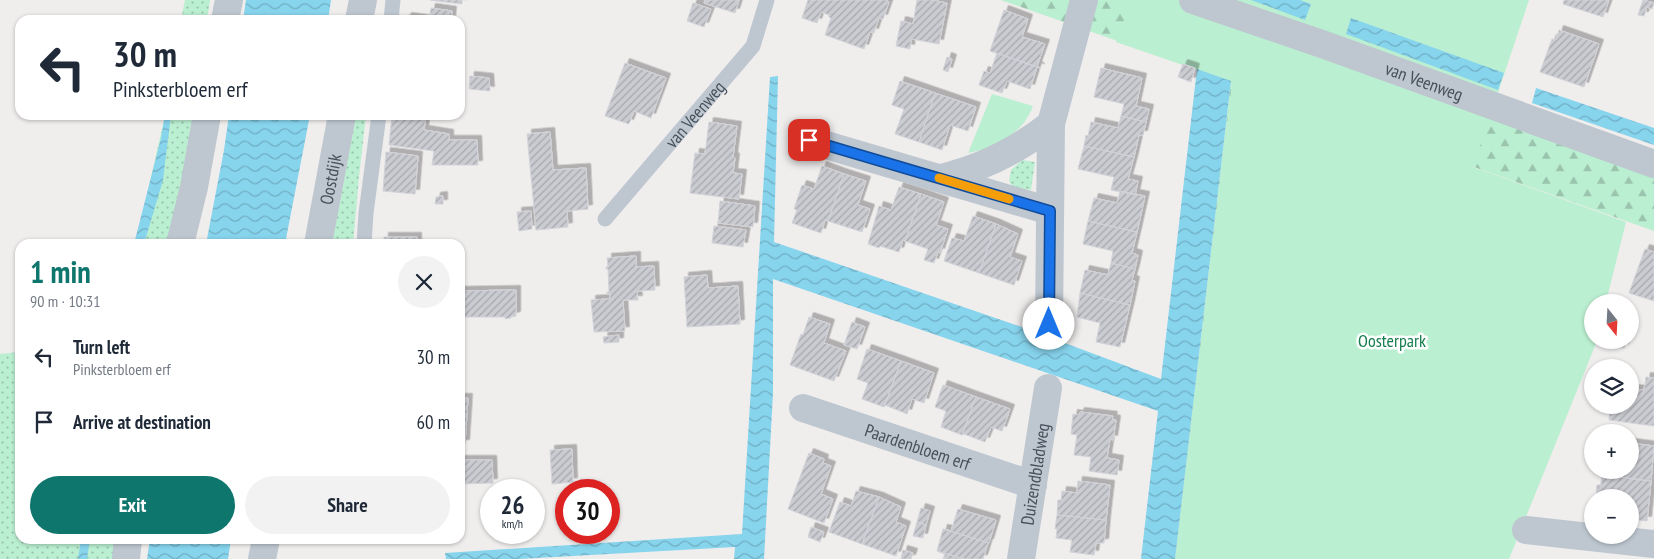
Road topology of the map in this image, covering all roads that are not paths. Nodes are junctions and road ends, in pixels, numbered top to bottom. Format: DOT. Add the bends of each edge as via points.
graph roads {
  1 [pos="229,0"];
  2 [pos="363,0"];
  3 [pos="394,0"];
  4 [pos="767,0"];
  5 [pos="1084,0"];
  6 [pos="1193,0"];
  7 [pos="226,15"];
  8 [pos="360,15"];
  9 [pos="392,15"];
  10 [pos="207,120"];
  11 [pos="341,120"];
  12 [pos="378,120"];
  13 [pos="1051,124"];
  14 [pos="809,140"];
  15 [pos="1654,164"];
  16 [pos="941,178"];
  17 [pos="1050,211"];
  18 [pos="605,219"];
  19 [pos="181,239"];
  20 [pos="319,239"];
  21 [pos="364,239"];
  22 [pos="1049,324"];
  23 [pos="1048,388"];
  24 [pos="803,408"];
  25 [pos="1033,485"];
  26 [pos="1526,530"];
  27 [pos="128,544"];
  28 [pos="265,544"];
  29 [pos="1654,544"];
  30 [pos="126,559"];
  31 [pos="262,559"];
  32 [pos="1021,559"];
  1 -- 7 [label="street"];
  2 -- 8 [label="street"];
  3 -- 9 [label="lane"];
  4 -- 18 [label="lane, van Veenweg" via="752,46"];
  5 -- 13 [label="street"];
  6 -- 15 [label="street, van Veenweg"];
  10 -- 19 [label="street"];
  11 -- 20 [label="street, Oostdijk"];
  12 -- 21 [label="lane"];
  13 -- 16 [label="street" via="1002,157"];
  13 -- 17 [label="street"];
  14 -- 16 [label="street"];
  16 -- 17 [label="street"];
  17 -- 22 [label="street"];
  23 -- 25 [label="street, Duizendbladweg"];
  24 -- 25 [label="street, Paardenbloem erf"];
  25 -- 32 [label="street, Duizendbladweg"];
  26 -- 29 [label="street"];
  27 -- 30 [label="street"];
  28 -- 31 [label="street"];
}
